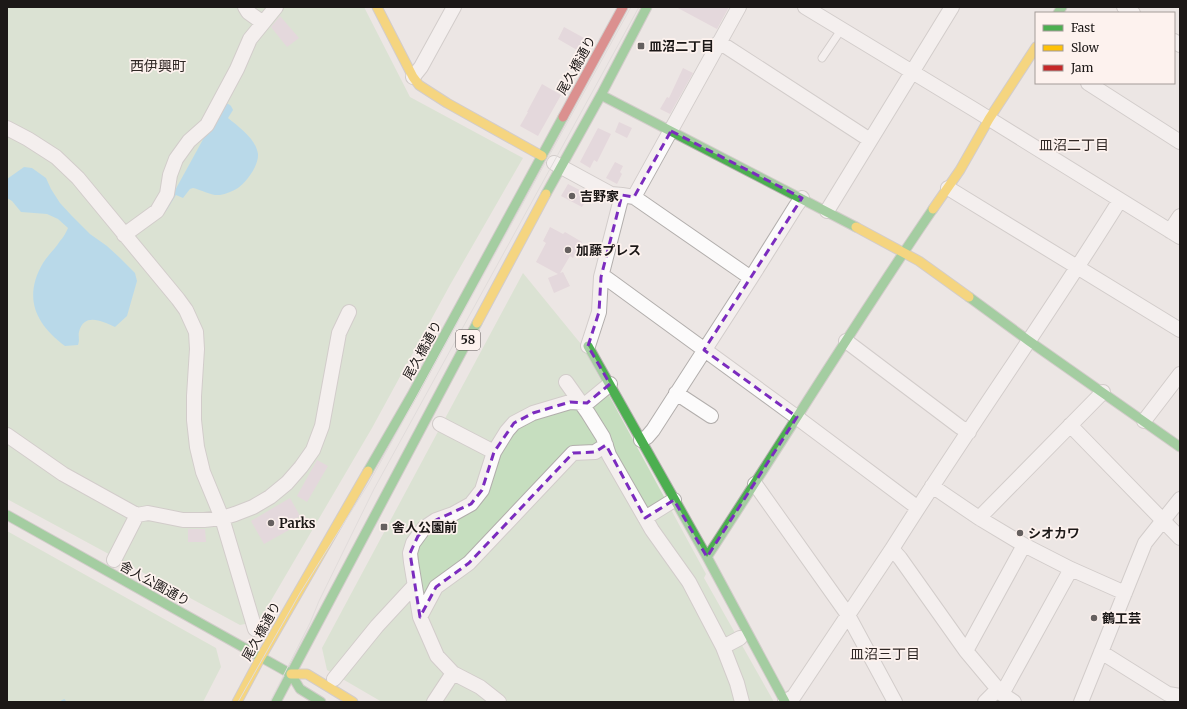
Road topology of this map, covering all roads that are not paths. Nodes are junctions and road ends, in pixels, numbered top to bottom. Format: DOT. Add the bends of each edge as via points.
graph roads {
  1 [pos="245,7"];
  2 [pos="276,7"];
  3 [pos="377,7"];
  4 [pos="454,7"];
  5 [pos="623,7"];
  6 [pos="647,7"];
  7 [pos="739,7"];
  8 [pos="805,7"];
  9 [pos="952,7"];
  10 [pos="263,23"];
  11 [pos="841,30"];
  12 [pos="719,42"];
  13 [pos="1035,50"];
  14 [pos="822,58"];
  15 [pos="912,72"];
  16 [pos="413,77"];
  17 [pos="1090,84"];
  18 [pos="600,95"];
  19 [pos="989,119"];
  20 [pos="7,128"];
  21 [pos="671,131"];
  22 [pos="870,140"];
  23 [pos="1180,142"];
  24 [pos="542,156"];
  25 [pos="561,166"];
  26 [pos="948,188"];
  27 [pos="628,196"];
  28 [pos="802,198"];
  29 [pos="1120,200"];
  30 [pos="827,211"];
  31 [pos="1180,216"];
  32 [pos="1175,234"];
  33 [pos="124,235"];
  34 [pos="903,252"];
  35 [pos="1077,268"];
  36 [pos="601,277"];
  37 [pos="751,278"];
  38 [pos="349,312"];
  39 [pos="1180,330"];
  40 [pos="1029,341"];
  41 [pos="846,342"];
  42 [pos="588,346"];
  43 [pos="704,350"];
  44 [pos="1180,374"];
  45 [pos="566,382"];
  46 [pos="610,384"];
  47 [pos="1103,392"];
  48 [pos="676,393"];
  49 [pos="580,402"];
  50 [pos="711,416"];
  51 [pos="797,418"];
  52 [pos="1144,421"];
  53 [pos="440,424"];
  54 [pos="1070,426"];
  55 [pos="969,432"];
  56 [pos="7,435"];
  57 [pos="641,440"];
  58 [pos="606,445"];
  59 [pos="1180,446"];
  60 [pos="494,452"];
  61 [pos="755,484"];
  62 [pos="932,486"];
  63 [pos="1180,499"];
  64 [pos="674,500"];
  65 [pos="918,508"];
  66 [pos="7,514"];
  67 [pos="137,515"];
  68 [pos="222,518"];
  69 [pos="645,518"];
  70 [pos="979,518"];
  71 [pos="1162,521"];
  72 [pos="1180,538"];
  73 [pos="1024,545"];
  74 [pos="892,549"];
  75 [pos="707,557"];
  76 [pos="114,560"];
  77 [pos="1071,569"];
  78 [pos="414,586"];
  79 [pos="1125,593"];
  80 [pos="848,615"];
  81 [pos="420,617"];
  82 [pos="255,629"];
  83 [pos="740,638"];
  84 [pos="723,647"];
  85 [pos="966,651"];
  86 [pos="1101,652"];
  87 [pos="261,657"];
  88 [pos="454,673"];
  89 [pos="291,674"];
  90 [pos="334,679"];
  91 [pos="1000,692"];
  92 [pos="1180,696"];
  93 [pos="237,702"];
  94 [pos="276,702"];
  95 [pos="321,702"];
  96 [pos="352,702"];
  97 [pos="434,702"];
  98 [pos="499,702"];
  99 [pos="742,702"];
  100 [pos="785,702"];
  101 [pos="895,702"];
  102 [pos="985,702"];
  103 [pos="1014,702"];
  104 [pos="1081,702"];
  1 -- 10 [label="street"];
  2 -- 10 [label="street"];
  3 -- 16 [label="street"];
  4 -- 16 [label="street"];
  5 -- 24 [label="street, 尾久橋通り / 58"];
  6 -- 18 [label="street, 58"];
  7 -- 12 [label="street"];
  8 -- 11 [label="street"];
  9 -- 15 [label="street"];
  10 -- 33 [label="street" via="250,39 207,125 189,141 176,159 170,175 168,194 157,211"];
  11 -- 14 [label="lane"];
  11 -- 15 [label="street"];
  12 -- 21 [label="street"];
  12 -- 22 [label="street"];
  13 -- 19 [label="street"];
  15 -- 19 [label="street"];
  15 -- 22 [label="street"];
  16 -- 24 [label="street" via="447,103"];
  17 -- 23 [label="street"];
  18 -- 21 [label="street"];
  18 -- 25 [label="street, 58"];
  19 -- 26 [label="street"];
  19 -- 29 [label="street"];
  20 -- 33 [label="street" via="56,157 78,178"];
  21 -- 27 [label="street"];
  21 -- 28 [label="street"];
  22 -- 30 [label="street"];
  24 -- 25 [label="street"];
  24 -- 87 [label="street, 尾久橋通り / 58" via="413,393"];
  25 -- 27 [label="street" via="612,194"];
  25 -- 89 [label="street, 58"];
  26 -- 34 [label="street"];
  26 -- 35 [label="street"];
  27 -- 36 [label="street"];
  27 -- 37 [label="street"];
  28 -- 30 [label="street"];
  28 -- 37 [label="street"];
  29 -- 32 [label="street"];
  29 -- 35 [label="street"];
  30 -- 34 [label="street"];
  31 -- 32 [label="street"];
  33 -- 68 [label="street" via="178,299 196,332 194,420 197,447 203,472"];
  34 -- 40 [label="street" via="919,260"];
  34 -- 41 [label="street"];
  35 -- 39 [label="street"];
  35 -- 40 [label="street"];
  36 -- 42 [label="street" via="599,312"];
  36 -- 43 [label="street" via="606,278"];
  37 -- 43 [label="street"];
  38 -- 68 [label="street" via="339,333 322,426 313,450 287,483 270,497 253,507"];
  40 -- 47 [label="street"];
  40 -- 55 [label="street"];
  41 -- 51 [label="street"];
  41 -- 55 [label="street" via="960,428"];
  42 -- 46 [label="street"];
  43 -- 48 [label="street"];
  43 -- 51 [label="street"];
  44 -- 52 [label="street"];
  45 -- 49 [label="street"];
  46 -- 49 [label="street" via="587,403"];
  46 -- 57 [label="street"];
  47 -- 52 [label="street"];
  47 -- 54 [label="street"];
  48 -- 50 [label="street"];
  48 -- 57 [label="street" via="653,430"];
  49 -- 58 [label="street"];
  49 -- 60 [label="street" via="570,402 533,413 514,423"];
  51 -- 61 [label="street"];
  51 -- 65 [label="street"];
  52 -- 59 [label="street"];
  53 -- 60 [label="street"];
  54 -- 70 [label="street"];
  54 -- 71 [label="street"];
  55 -- 62 [label="street"];
  56 -- 67 [label="street" via="63,474"];
  57 -- 64 [label="street"];
  58 -- 69 [label="street" via="609,455"];
  58 -- 81 [label="street" via="595,452 573,453 469,563 436,587"];
  60 -- 78 [label="street" via="482,490 471,504 424,528 413,543 410,553"];
  61 -- 75 [label="street"];
  61 -- 80 [label="street"];
  62 -- 65 [label="street"];
  62 -- 70 [label="street"];
  63 -- 71 [label="street"];
  64 -- 69 [label="street"];
  64 -- 75 [label="street"];
  65 -- 74 [label="street"];
  66 -- 87 [label="street, 舎人公園通り"];
  67 -- 68 [label="street" via="148,513 183,520"];
  67 -- 76 [label="street"];
  68 -- 82 [label="street"];
  69 -- 84 [label="street" via="690,582"];
  70 -- 73 [label="street"];
  71 -- 72 [label="street"];
  71 -- 79 [label="street" via="1144,543"];
  73 -- 77 [label="street"];
  73 -- 85 [label="street"];
  74 -- 80 [label="street"];
  74 -- 85 [label="street"];
  75 -- 100 [label="street"];
  77 -- 79 [label="street"];
  77 -- 91 [label="street"];
  78 -- 81 [label="street"];
  78 -- 90 [label="street"];
  79 -- 86 [label="street"];
  80 -- 100 [label="street" via="794,696"];
  80 -- 101 [label="street"];
  81 -- 88 [label="street" via="437,656"];
  83 -- 84 [label="street"];
  84 -- 99 [label="street"];
  85 -- 91 [label="street"];
  86 -- 92 [label="street" via="1168,694"];
  86 -- 104 [label="street"];
  87 -- 89 [label="street, 舎人公園通り"];
  87 -- 93 [label="street, 尾久橋通り / 58"];
  88 -- 97 [label="street"];
  88 -- 98 [label="street" via="480,687"];
  89 -- 94 [label="street, 58"];
  89 -- 95 [label="street, 舎人公園通り" via="300,690"];
  89 -- 96 [label="street, 舎人公園通り" via="306,674"];
  91 -- 102 [label="street"];
  91 -- 103 [label="street"];
}
